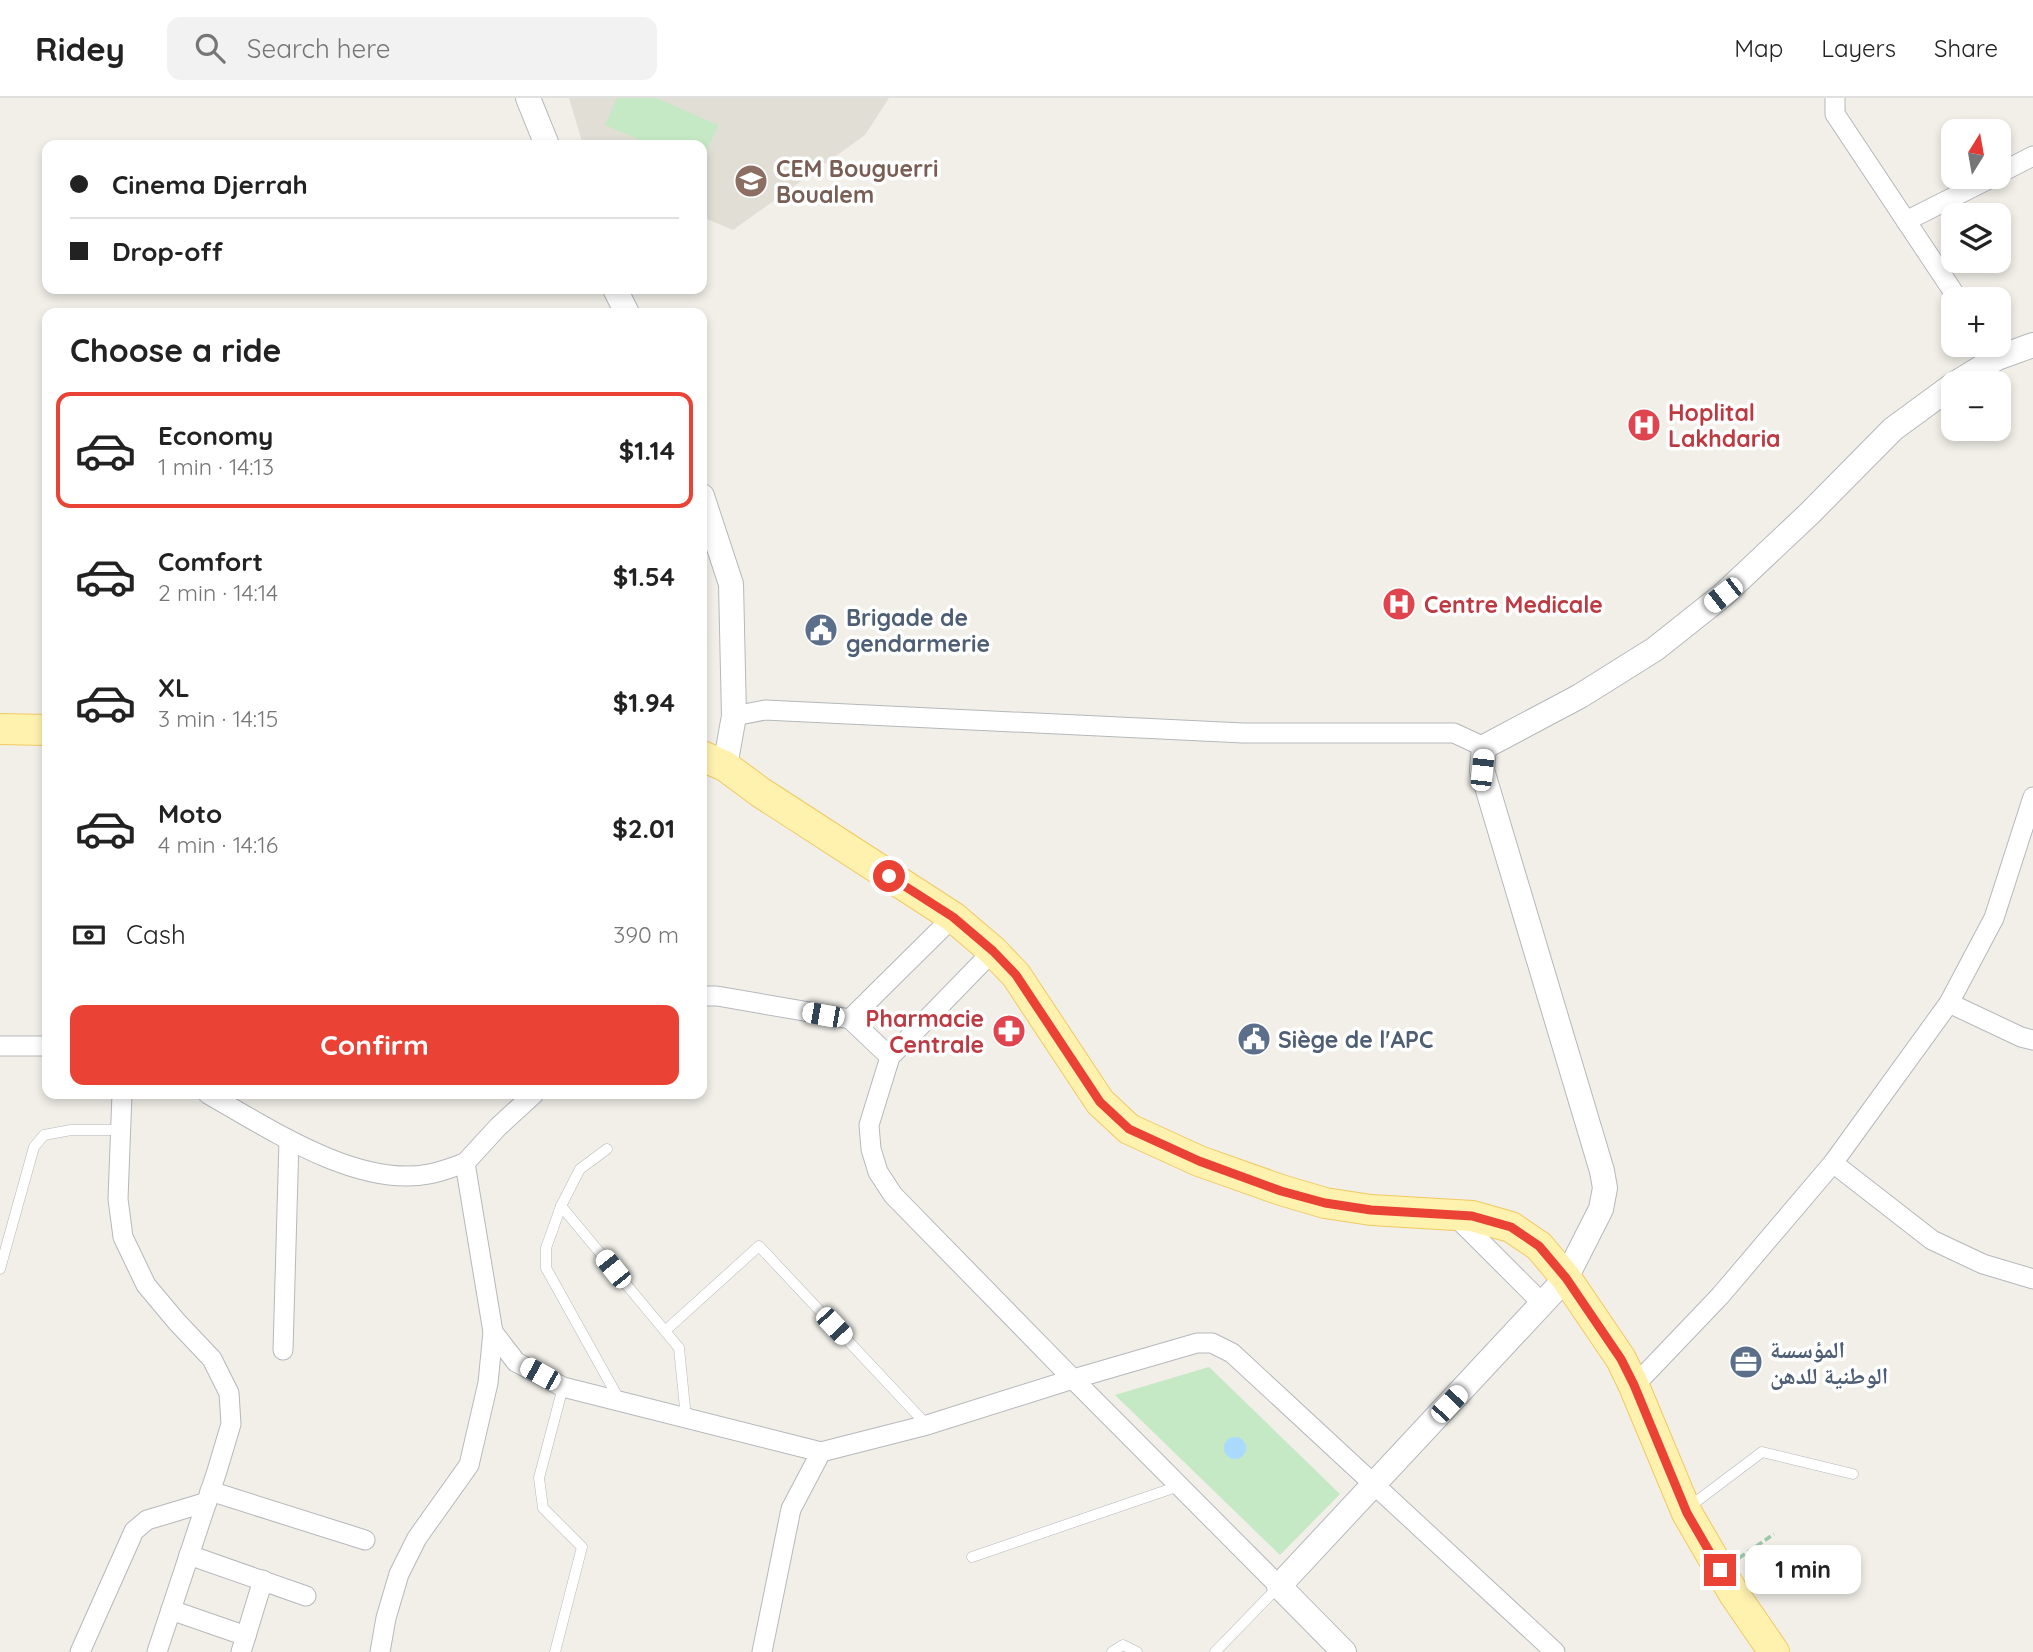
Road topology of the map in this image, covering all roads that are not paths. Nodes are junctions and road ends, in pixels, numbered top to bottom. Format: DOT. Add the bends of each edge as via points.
graph roads {
  1 [pos="528,98"];
  2 [pos="1835,98"];
  3 [pos="545,140"];
  4 [pos="2033,156"];
  5 [pos="2011,167"];
  6 [pos="1969,189"];
  7 [pos="1906,221"];
  8 [pos="1950,287"];
  9 [pos="2033,345"];
  10 [pos="2011,348"];
  11 [pos="1986,357"];
  12 [pos="1970,371"];
  13 [pos="1941,394"];
  14 [pos="707,511"];
  15 [pos="734,716"];
  16 [pos="0,729"];
  17 [pos="42,730"];
  18 [pos="1484,747"];
  19 [pos="713,761"];
  20 [pos="2033,797"];
  21 [pos="953,917"];
  22 [pos="993,951"];
  23 [pos="707,999"];
  24 [pos="1949,1003"];
  25 [pos="850,1019"];
  26 [pos="2033,1040"];
  27 [pos="0,1046"];
  28 [pos="42,1046"];
  29 [pos="890,1057"];
  30 [pos="122,1099"];
  31 [pos="217,1099"];
  32 [pos="528,1099"];
  33 [pos="121,1130"];
  34 [pos="289,1140"];
  35 [pos="607,1149"];
  36 [pos="465,1163"];
  37 [pos="1833,1163"];
  38 [pos="561,1206"];
  39 [pos="1454,1215"];
  40 [pos="0,1269"];
  41 [pos="1566,1278"];
  42 [pos="2033,1279"];
  43 [pos="1542,1303"];
  44 [pos="664,1331"];
  45 [pos="492,1332"];
  46 [pos="284,1350"];
  47 [pos="1073,1379"];
  48 [pos="1634,1385"];
  49 [pos="563,1387"];
  50 [pos="621,1402"];
  51 [pos="686,1418"];
  52 [pos="927,1425"];
  53 [pos="821,1452"];
  54 [pos="1853,1474"];
  55 [pos="1375,1484"];
  56 [pos="1179,1486"];
  57 [pos="208,1496"];
  58 [pos="1685,1509"];
  59 [pos="365,1540"];
  60 [pos="189,1555"];
  61 [pos="972,1558"];
  62 [pos="262,1580"];
  63 [pos="1279,1586"];
  64 [pos="306,1596"];
  65 [pos="171,1610"];
  66 [pos="243,1644"];
  67 [pos="80,1652"];
  68 [pos="156,1652"];
  69 [pos="380,1652"];
  70 [pos="555,1652"];
  71 [pos="762,1652"];
  72 [pos="1112,1652"];
  73 [pos="1137,1652"];
  74 [pos="1215,1652"];
  75 [pos="1344,1652"];
  76 [pos="1555,1652"];
  77 [pos="1774,1652"];
  1 -- 3 [label="street"];
  2 -- 7 [label="street" via="1835,114"];
  4 -- 5 [label="street"];
  6 -- 7 [label="street"];
  7 -- 8 [label="street"];
  9 -- 10 [label="street"];
  11 -- 12 [label="street"];
  13 -- 18 [label="street" via="1893,429 1723,595 1655,649"];
  14 -- 15 [label="street" via="731,584"];
  15 -- 18 [label="street" via="765,710 1243,733 1454,733"];
  15 -- 19 [label="street"];
  16 -- 17 [label="main road"];
  18 -- 41 [label="street" via="1482,770 1605,1188 1601,1209"];
  19 -- 21 [label="main road"];
  20 -- 24 [label="street" via="1994,918"];
  21 -- 22 [label="main road"];
  21 -- 25 [label="street"];
  22 -- 29 [label="street"];
  22 -- 39 [label="main road" via="1016,975 1100,1102 1129,1129 1199,1161 1325,1203"];
  23 -- 25 [label="street"];
  24 -- 26 [label="street"];
  24 -- 37 [label="street"];
  25 -- 29 [label="street"];
  27 -- 28 [label="street"];
  29 -- 47 [label="street" via="869,1125 878,1172 915,1219"];
  30 -- 33 [label="street"];
  31 -- 34 [label="street"];
  32 -- 36 [label="street"];
  33 -- 40 [label="lane" via="44,1135 34,1147"];
  33 -- 57 [label="street" via="118,1199 123,1237 146,1285 212,1359 229,1393 231,1424"];
  34 -- 36 [label="street" via="357,1169 391,1174 427,1174"];
  34 -- 46 [label="street"];
  35 -- 38 [label="lane" via="580,1169"];
  36 -- 45 [label="street"];
  37 -- 42 [label="street" via="1933,1240 1983,1264"];
  37 -- 48 [label="street" via="1720,1296"];
  38 -- 44 [label="lane"];
  38 -- 50 [label="lane" via="546,1248 546,1268"];
  39 -- 41 [label="main road" via="1511,1227 1539,1246"];
  39 -- 43 [label="street"];
  41 -- 43 [label="street"];
  41 -- 48 [label="main road"];
  43 -- 55 [label="street"];
  44 -- 51 [label="lane" via="679,1348"];
  44 -- 52 [label="lane" via="760,1246"];
  45 -- 49 [label="street" via="516,1362"];
  45 -- 69 [label="street" via="488,1383 469,1465 417,1538 399,1574"];
  47 -- 52 [label="street"];
  47 -- 55 [label="street" via="1196,1343 1212,1343 1245,1363"];
  47 -- 56 [label="street"];
  48 -- 58 [label="main road"];
  49 -- 50 [label="street"];
  49 -- 70 [label="lane" via="539,1478 543,1508 582,1547"];
  50 -- 51 [label="street"];
  51 -- 53 [label="street"];
  52 -- 53 [label="street"];
  53 -- 71 [label="street" via="791,1509"];
  54 -- 58 [label="lane" via="1762,1452"];
  55 -- 63 [label="street"];
  55 -- 76 [label="street"];
  56 -- 61 [label="lane"];
  56 -- 63 [label="street"];
  57 -- 59 [label="street"];
  57 -- 60 [label="street"];
  57 -- 67 [label="street" via="147,1520 134,1531"];
  58 -- 77 [label="main road"];
  60 -- 62 [label="street"];
  60 -- 65 [label="street"];
  62 -- 64 [label="street"];
  62 -- 66 [label="street"];
  63 -- 74 [label="lane"];
  63 -- 75 [label="street"];
  65 -- 66 [label="street"];
  65 -- 68 [label="street"];
  72 -- 73 [label="lane" via="1123,1645"];
}
